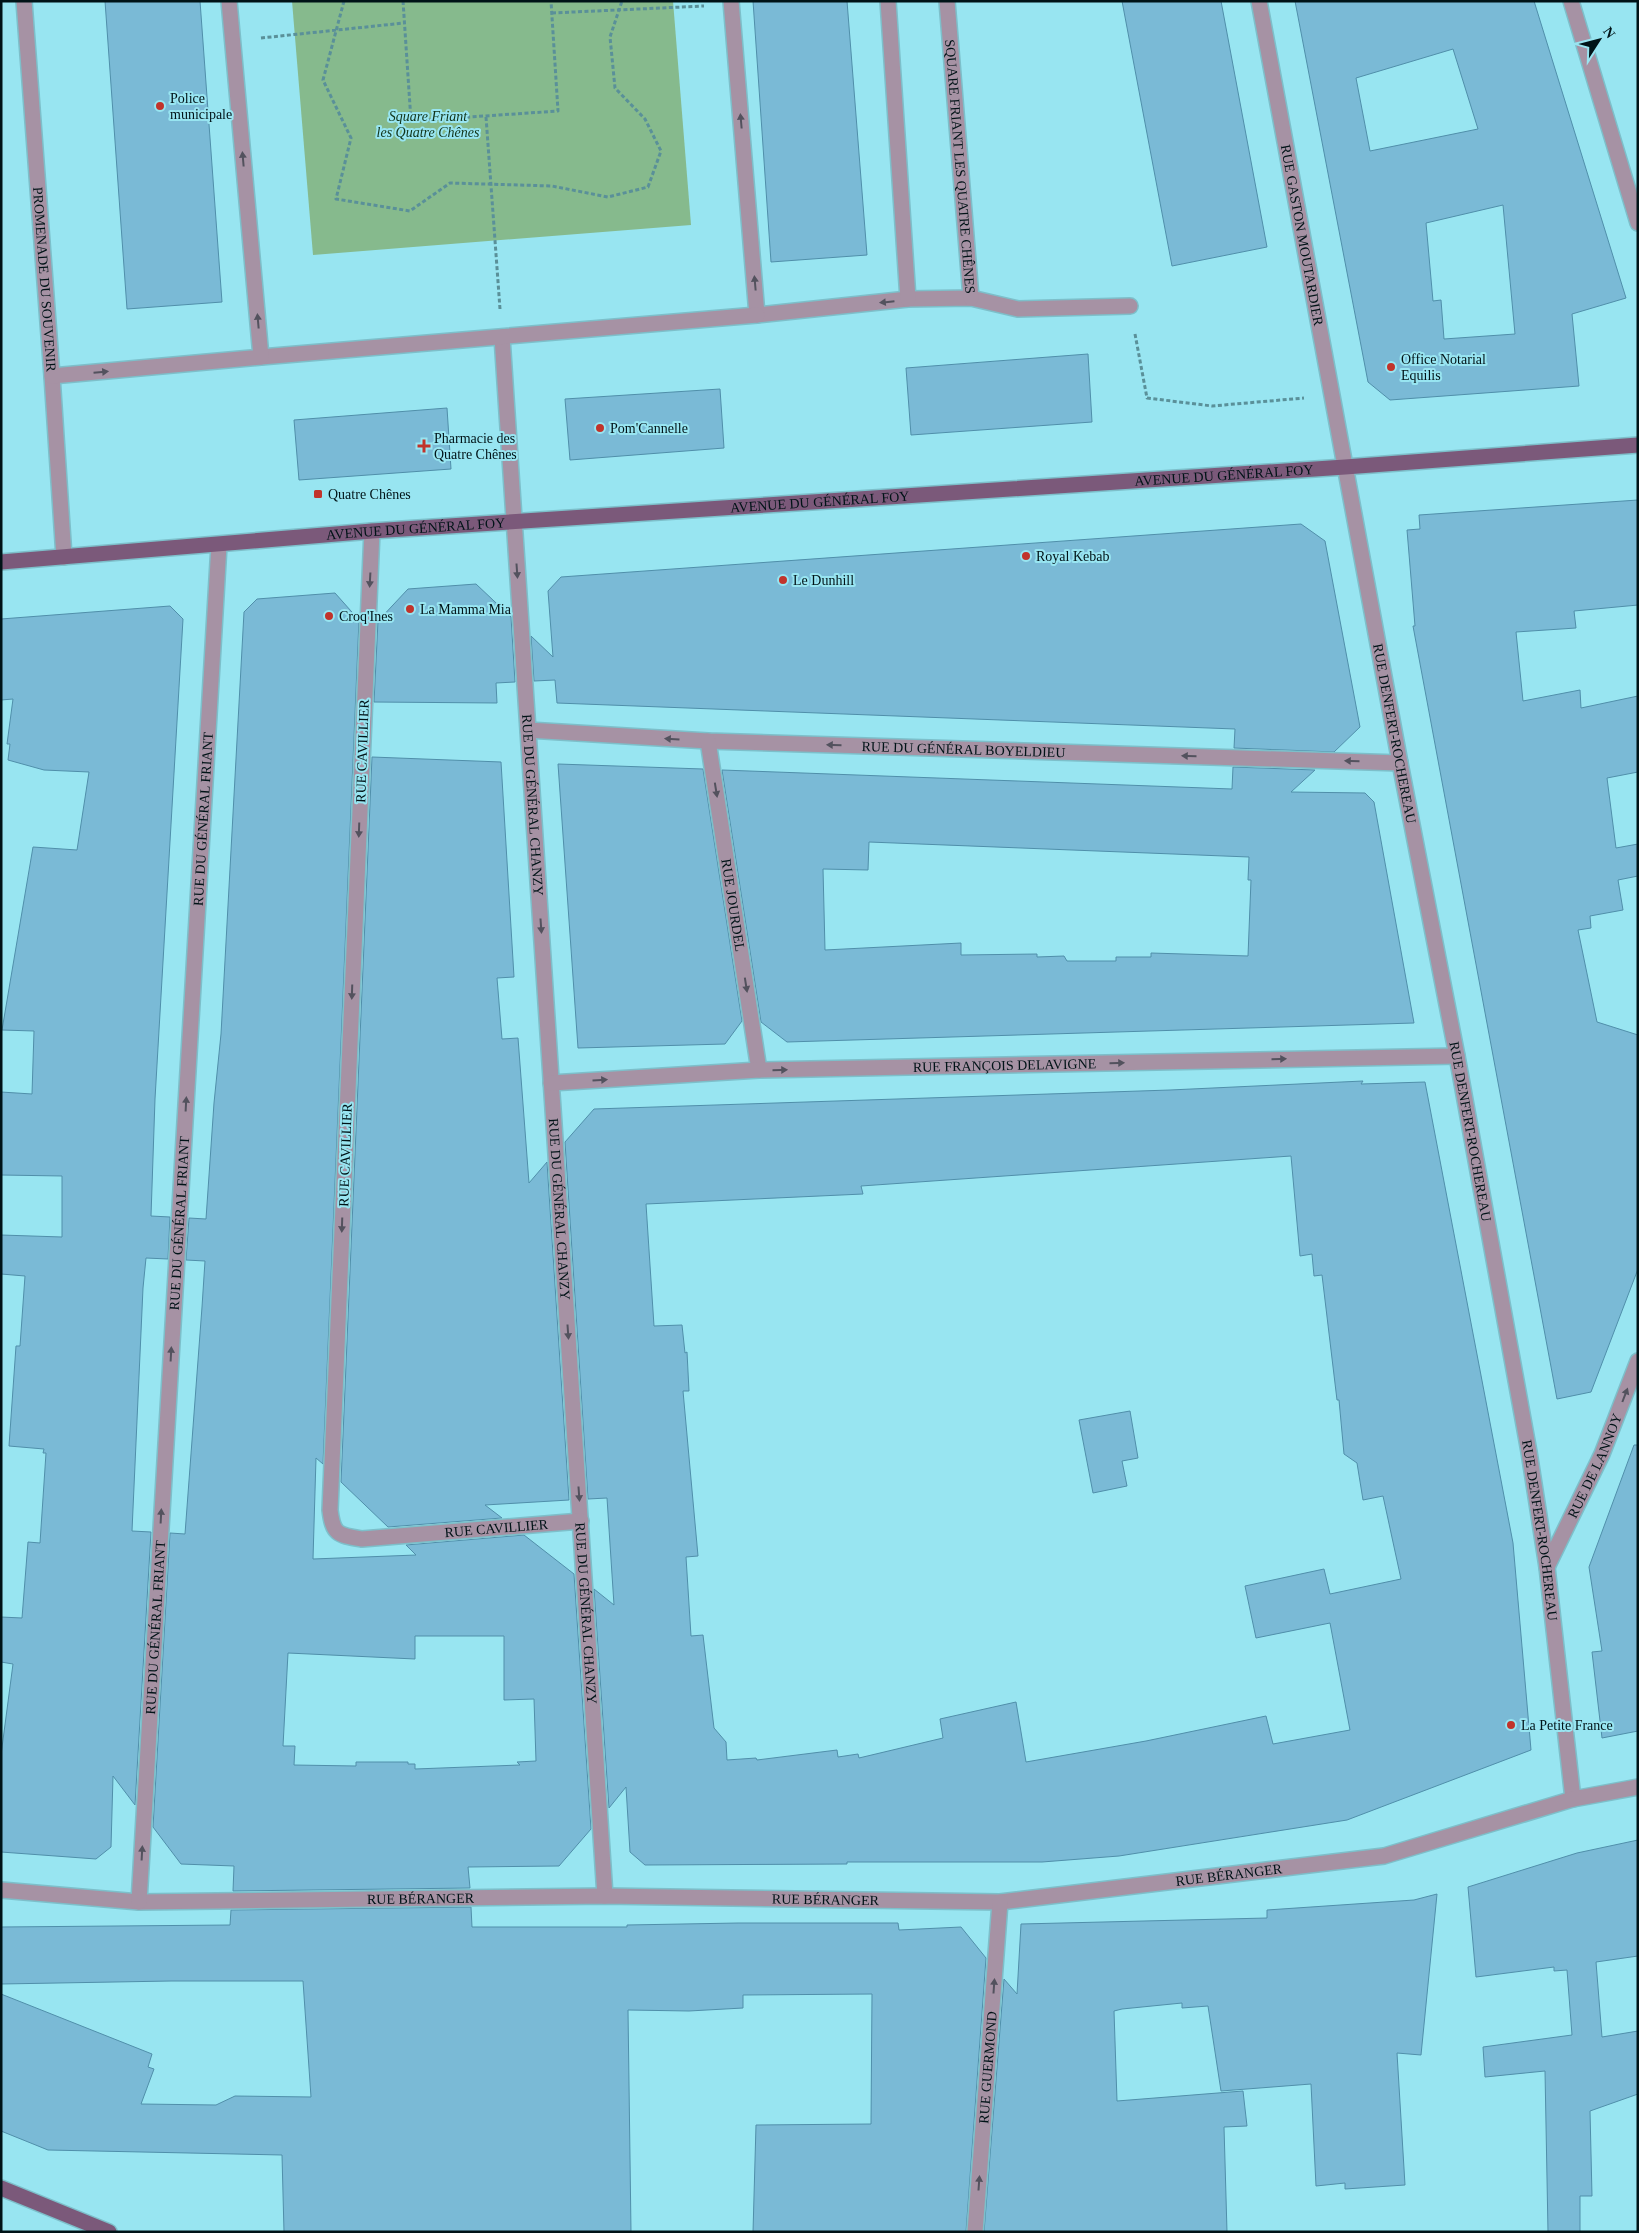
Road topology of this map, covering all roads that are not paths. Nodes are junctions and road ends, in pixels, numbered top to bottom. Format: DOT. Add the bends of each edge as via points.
graph roads {
  1 [pos="24,1"];
  2 [pos="229,1"];
  3 [pos="888,1"];
  4 [pos="947,1"];
  5 [pos="1259,1"];
  6 [pos="1571,1"];
  7 [pos="731,3"];
  8 [pos="1638,223"];
  9 [pos="971,298"];
  10 [pos="908,299"];
  11 [pos="1130,306"];
  12 [pos="757,315"];
  13 [pos="502,337"];
  14 [pos="261,358"];
  15 [pos="52,376"];
  16 [pos="1638,445"];
  17 [pos="1345,467"];
  18 [pos="514,523"];
  19 [pos="372,532"];
  20 [pos="219,545"];
  21 [pos="64,557"];
  22 [pos="1,562"];
  23 [pos="528,730"];
  24 [pos="708,742"];
  25 [pos="1400,763"];
  26 [pos="1457,1056"];
  27 [pos="759,1070"];
  28 [pos="551,1083"];
  29 [pos="1638,1361"];
  30 [pos="580,1521"];
  31 [pos="1547,1567"];
  32 [pos="1638,1787"];
  33 [pos="1573,1799"];
  34 [pos="1,1890"];
  35 [pos="605,1896"];
  36 [pos="139,1902"];
  37 [pos="1000,1902"];
  38 [pos="1,2188"];
  39 [pos="109,2232"];
  40 [pos="975,2232"];
  1 -- 15 [label="street, PROMENADE DU SOUVENIR"];
  14 -- 2 [label="street, one-way"];
  3 -- 10 [label="street"];
  4 -- 9 [label="street, SQUARE FRIANT LES QUATRE CHÊNES"];
  5 -- 17 [label="street, RUE GASTON MOUTARDIER"];
  6 -- 8 [label="street"];
  12 -- 7 [label="street, one-way"];
  9 -- 10 [label="street, SQUARE FRIANT LES QUATRE CHÊNES"];
  9 -- 11 [label="street" via="1018,309"];
  10 -- 12 [label="street, SQUARE FRIANT LES QUATRE CHÊNES, one-way"];
  12 -- 13 [label="street, SQUARE FRIANT LES QUATRE CHÊNES"];
  13 -- 14 [label="street, SQUARE FRIANT LES QUATRE CHÊNES"];
  13 -- 18 [label="street"];
  15 -- 14 [label="street, SQUARE FRIANT LES QUATRE CHÊNES, one-way"];
  15 -- 21 [label="street, PROMENADE DU SOUVENIR"];
  16 -- 17 [label="main road, AVENUE DU GÉNÉRAL FOY"];
  17 -- 18 [label="main road, AVENUE DU GÉNÉRAL FOY"];
  17 -- 25 [label="street, RUE DENFERT-ROCHEREAU"];
  18 -- 19 [label="main road, AVENUE DU GÉNÉRAL FOY"];
  18 -- 23 [label="street, RUE DU GÉNÉRAL CHANZY, one-way"];
  19 -- 20 [label="main road, AVENUE DU GÉNÉRAL FOY"];
  19 -- 30 [label="street, RUE CAVILLIER, one-way" via="332,1526 343,1536 362,1539"];
  20 -- 21 [label="main road, AVENUE DU GÉNÉRAL FOY"];
  36 -- 20 [label="street, RUE DU GÉNÉRAL FRIANT, one-way"];
  21 -- 22 [label="main road, AVENUE DU GÉNÉRAL FOY"];
  24 -- 23 [label="street, RUE DU GÉNÉRAL BOYELDIEU, one-way"];
  23 -- 28 [label="street, RUE DU GÉNÉRAL CHANZY, one-way"];
  25 -- 24 [label="street, RUE DU GÉNÉRAL BOYELDIEU, one-way"];
  24 -- 27 [label="street, RUE JOURDEL, one-way"];
  25 -- 26 [label="street, RUE DENFERT-ROCHEREAU"];
  27 -- 26 [label="street, RUE FRANÇOIS DELAVIGNE, one-way"];
  26 -- 31 [label="street, RUE DENFERT-ROCHEREAU"];
  28 -- 27 [label="street, RUE FRANÇOIS DELAVIGNE, one-way"];
  28 -- 30 [label="street, RUE DU GÉNÉRAL CHANZY, one-way"];
  31 -- 29 [label="street, RUE DE LANNOY, one-way" via="1602,1454"];
  30 -- 35 [label="street, RUE DU GÉNÉRAL CHANZY"];
  31 -- 33 [label="street, RUE DENFERT-ROCHEREAU"];
  32 -- 33 [label="street, RUE BÉRANGER"];
  33 -- 37 [label="street, RUE BÉRANGER" via="1384,1856"];
  34 -- 36 [label="street, RUE BÉRANGER"];
  35 -- 36 [label="street, RUE BÉRANGER"];
  35 -- 37 [label="street, RUE BÉRANGER"];
  40 -- 37 [label="street, RUE GUERMOND, one-way"];
  38 -- 39 [label="main road"];
}
